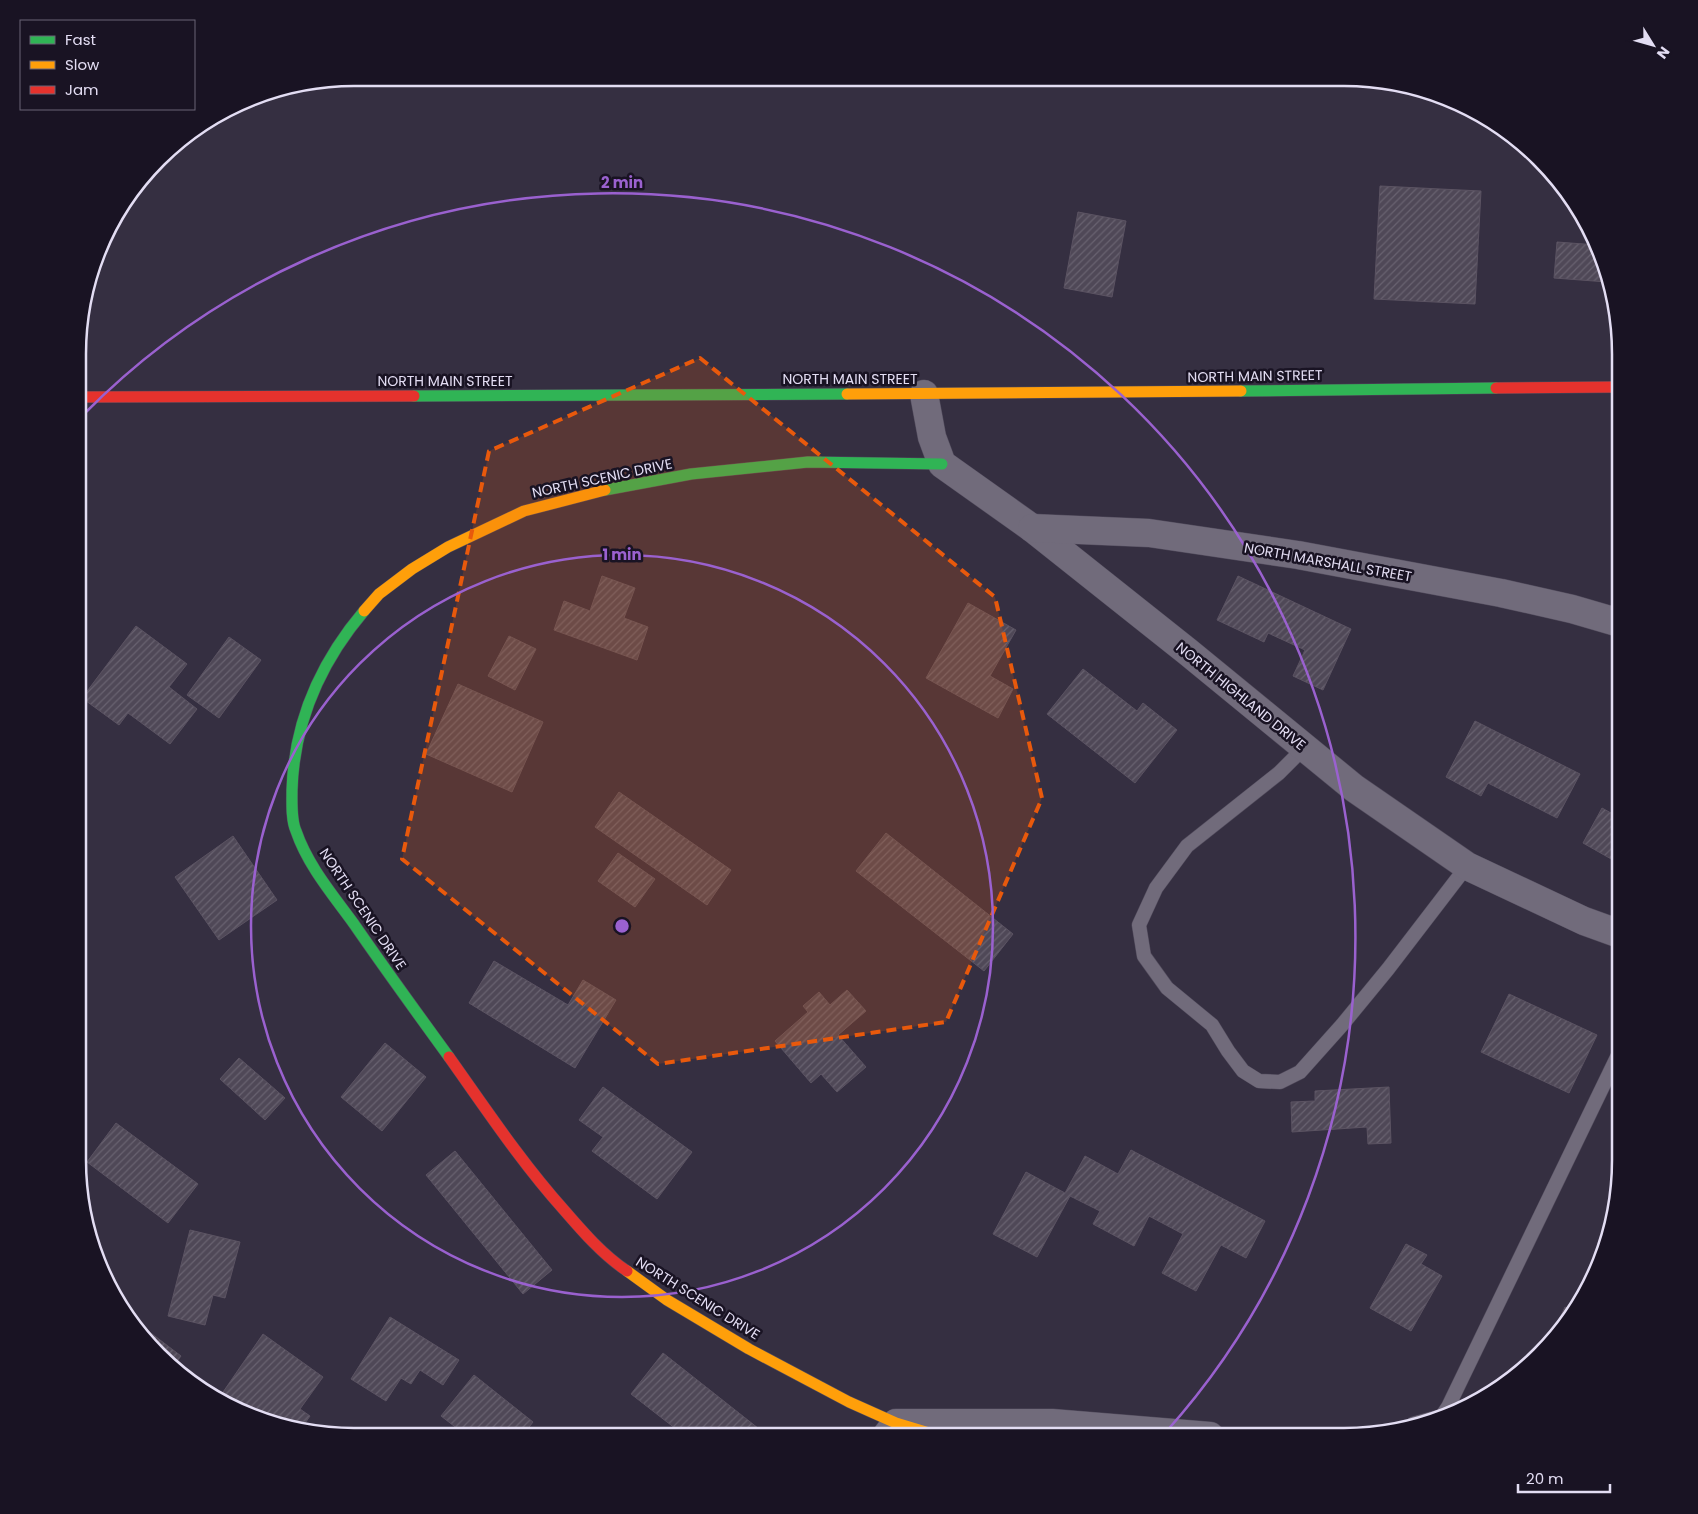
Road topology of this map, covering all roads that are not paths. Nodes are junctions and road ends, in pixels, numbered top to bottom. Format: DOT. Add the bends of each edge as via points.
graph roads {
  1 [pos="1612,387"];
  2 [pos="924,394"];
  3 [pos="86,397"];
  4 [pos="942,464"];
  5 [pos="1032,528"];
  6 [pos="1612,620"];
  7 [pos="1304,748"];
  8 [pos="1467,866"];
  9 [pos="1612,931"];
  10 [pos="1612,1068"];
  11 [pos="1449,1406"];
  12 [pos="888,1428"];
  13 [pos="937,1428"];
  14 [pos="1113,1428"];
  1 -- 2 [label="street, NORTH MAIN STREET"];
  2 -- 3 [label="street, NORTH MAIN STREET"];
  2 -- 4 [label="street" via="932,437"];
  4 -- 5 [label="street, NORTH HIGHLAND DRIVE"];
  4 -- 12 [label="street, NORTH SCENIC DRIVE" via="808,462 691,474 598,491 524,511 448,547 412,568 379,594 334,651 314,688 293,764 295,830 313,867 534,1178 615,1263 667,1300 749,1349 849,1402"];
  5 -- 6 [label="street, NORTH MARSHALL STREET" via="1149,533 1298,555 1510,595"];
  5 -- 7 [label="street, NORTH HIGHLAND DRIVE"];
  7 -- 8 [label="street, NORTH HIGHLAND DRIVE" via="1354,788"];
  7 -- 8 [label="lane" via="1279,773 1187,846 1156,888 1139,925 1144,956 1167,988 1212,1025 1243,1071 1259,1080 1280,1082 1300,1072 1371,990"];
  8 -- 9 [label="street, NORTH HIGHLAND DRIVE"];
  10 -- 11 [label="lane"];
  13 -- 14 [label="street" via="1052,1423"];
}
